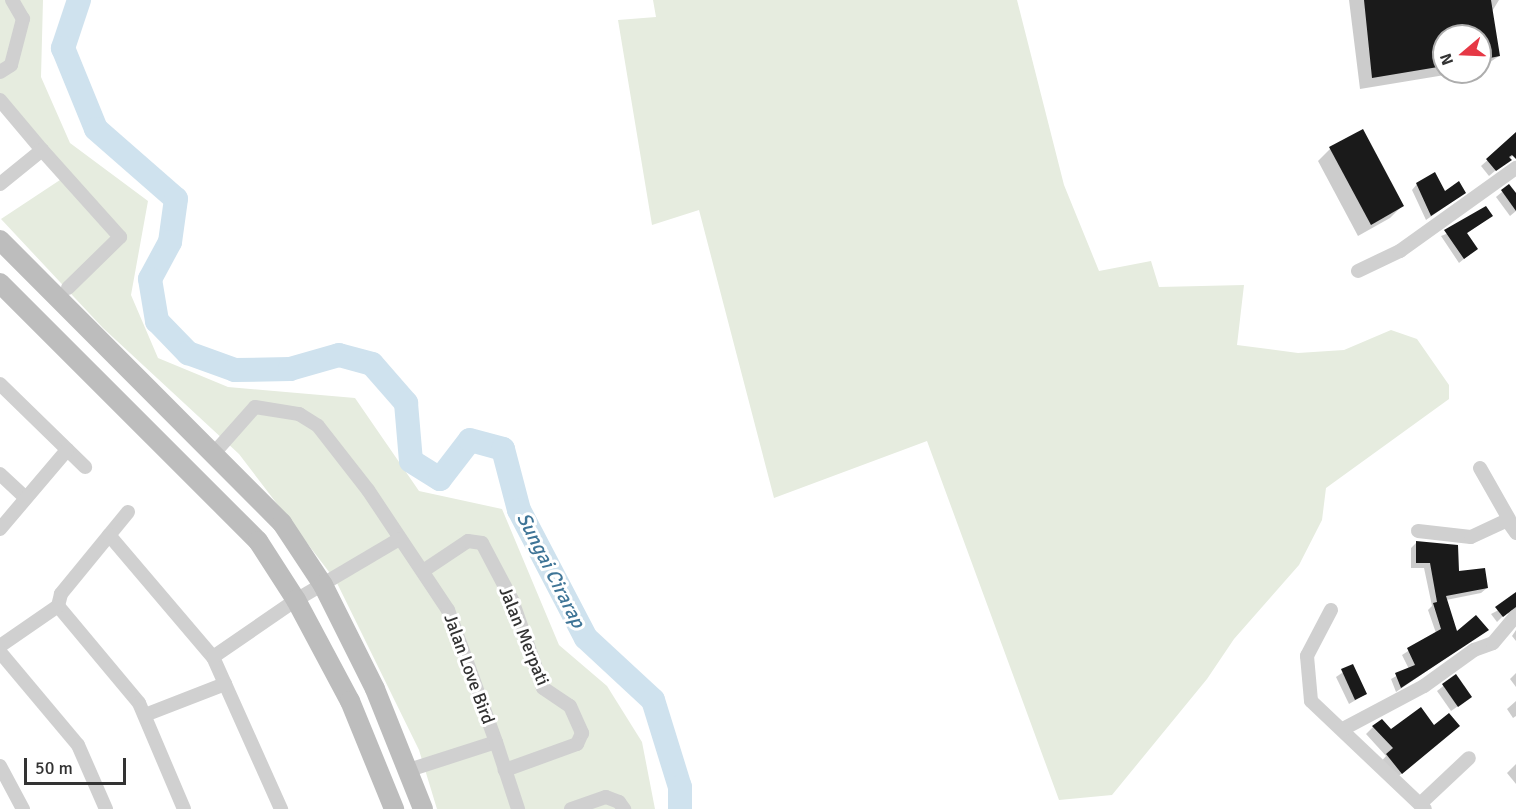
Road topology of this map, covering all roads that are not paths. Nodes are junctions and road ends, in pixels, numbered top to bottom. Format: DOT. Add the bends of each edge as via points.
graph roads {
  1 [pos="12,0"];
  2 [pos="0,72"];
  3 [pos="0,100"];
  4 [pos="42,150"];
  5 [pos="1516,168"];
  6 [pos="0,184"];
  7 [pos="0,240"];
  8 [pos="1358,270"];
  9 [pos="0,282"];
  10 [pos="68,288"];
  11 [pos="0,384"];
  12 [pos="67,450"];
  13 [pos="215,452"];
  14 [pos="85,467"];
  15 [pos="1480,468"];
  16 [pos="0,474"];
  17 [pos="26,498"];
  18 [pos="128,512"];
  19 [pos="1511,518"];
  20 [pos="0,529"];
  21 [pos="1418,531"];
  22 [pos="1516,533"];
  23 [pos="109,536"];
  24 [pos="399,539"];
  25 [pos="423,572"];
  26 [pos="309,593"];
  27 [pos="58,606"];
  28 [pos="1331,610"];
  29 [pos="1516,616"];
  30 [pos="0,646"];
  31 [pos="0,652"];
  32 [pos="213,657"];
  33 [pos="225,684"];
  34 [pos="145,715"];
  35 [pos="1343,729"];
  36 [pos="496,742"];
  37 [pos="1469,758"];
  38 [pos="0,766"];
  39 [pos="408,770"];
  40 [pos="505,770"];
  41 [pos="1423,807"];
  42 [pos="23,809"];
  43 [pos="106,809"];
  44 [pos="184,809"];
  45 [pos="281,809"];
  46 [pos="394,809"];
  47 [pos="423,809"];
  48 [pos="518,809"];
  49 [pos="571,809"];
  50 [pos="624,809"];
  1 -- 2 [label="street" via="23,19 11,65"];
  3 -- 4 [label="street"];
  4 -- 6 [label="street"];
  4 -- 10 [label="street" via="120,237"];
  5 -- 8 [label="street" via="1400,251"];
  7 -- 13 [label="main road"];
  9 -- 26 [label="main road"];
  11 -- 12 [label="street"];
  12 -- 14 [label="street"];
  12 -- 17 [label="street"];
  13 -- 24 [label="street, Jalan Love Bird" via="253,408 306,417 368,490"];
  13 -- 26 [label="main road" via="282,523"];
  15 -- 19 [label="street"];
  16 -- 17 [label="street"];
  17 -- 20 [label="street"];
  18 -- 23 [label="street"];
  19 -- 21 [label="street" via="1471,537"];
  19 -- 22 [label="street"];
  23 -- 27 [label="street" via="61,594"];
  23 -- 32 [label="street"];
  24 -- 25 [label="street, Jalan Love Bird"];
  24 -- 26 [label="street"];
  25 -- 36 [label="street, Jalan Love Bird" via="451,616"];
  25 -- 40 [label="street, Jalan Merpati" via="468,542 482,543 512,600 543,688 567,703 582,734 577,744"];
  26 -- 32 [label="street"];
  26 -- 39 [label="main road" via="375,689"];
  26 -- 46 [label="main road"];
  27 -- 30 [label="street"];
  27 -- 34 [label="street" via="127,686"];
  28 -- 35 [label="street" via="1307,656 1308,680 1311,701"];
  29 -- 35 [label="street" via="1493,643 1472,651 1424,686"];
  31 -- 43 [label="street" via="78,746"];
  32 -- 33 [label="street"];
  33 -- 34 [label="street"];
  33 -- 45 [label="street"];
  34 -- 44 [label="street"];
  35 -- 41 [label="street"];
  36 -- 39 [label="street"];
  36 -- 40 [label="street, Jalan Love Bird"];
  37 -- 41 [label="street"];
  38 -- 42 [label="street"];
  39 -- 47 [label="main road"];
  40 -- 48 [label="street, Jalan Love Bird"];
  49 -- 50 [label="street" via="606,797 619,802"];
}
